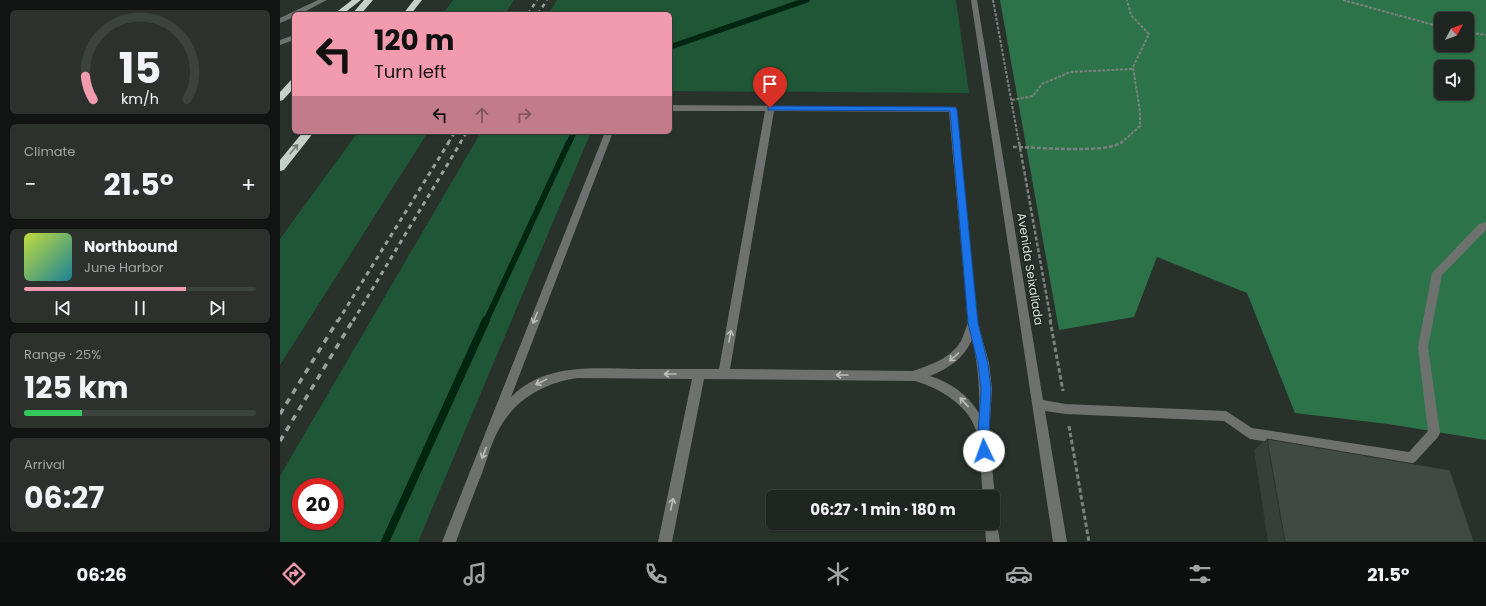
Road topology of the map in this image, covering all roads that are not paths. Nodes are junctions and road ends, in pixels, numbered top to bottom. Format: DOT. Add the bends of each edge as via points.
graph roads {
  1 [pos="324,0"];
  2 [pos="357,0"];
  3 [pos="369,0"];
  4 [pos="418,0"];
  5 [pos="974,0"];
  6 [pos="298,12"];
  7 [pos="341,12"];
  8 [pos="358,12"];
  9 [pos="409,12"];
  10 [pos="292,15"];
  11 [pos="280,21"];
  12 [pos="292,38"];
  13 [pos="280,43"];
  14 [pos="292,84"];
  15 [pos="280,98"];
  16 [pos="672,108"];
  17 [pos="770,108"];
  18 [pos="307,134"];
  19 [pos="608,134"];
  20 [pos="280,167"];
  21 [pos="1486,226"];
  22 [pos="973,323"];
  23 [pos="699,374"];
  24 [pos="724,374"];
  25 [pos="915,376"];
  26 [pos="1039,405"];
  27 [pos="492,431"];
  28 [pos="983,435"];
  29 [pos="988,490"];
  30 [pos="992,530"];
  31 [pos="449,542"];
  32 [pos="665,542"];
  33 [pos="993,542"];
  34 [pos="1060,542"];
  1 -- 6 [label="street"];
  2 -- 7 [label="highway"];
  3 -- 8 [label="highway"];
  4 -- 9 [label="highway"];
  5 -- 26 [label="street, Avenida Seixalíada"];
  10 -- 11 [label="street"];
  12 -- 13 [label="street"];
  14 -- 15 [label="highway"];
  16 -- 17 [label="street"];
  17 -- 22 [label="street" via="953,109"];
  24 -- 17 [label="street, one-way"];
  20 -- 18 [label="highway, one-way"];
  19 -- 27 [label="street, one-way"];
  21 -- 26 [label="street" via="1437,273 1423,347 1434,433 1411,458 1250,434 1226,416 1066,409"];
  22 -- 25 [label="street, one-way" via="970,336 955,357 943,366"];
  22 -- 28 [label="street" via="986,389"];
  23 -- 24 [label="street"];
  23 -- 27 [label="street, one-way" via="562,375 544,380 528,389 501,415"];
  32 -- 23 [label="street, one-way"];
  25 -- 24 [label="street, one-way"];
  28 -- 25 [label="street, one-way" via="969,407 958,395 930,379"];
  26 -- 34 [label="street, Avenida Seixalíada"];
  27 -- 31 [label="street, one-way"];
  28 -- 29 [label="street"];
  30 -- 33 [label="street"];
}
